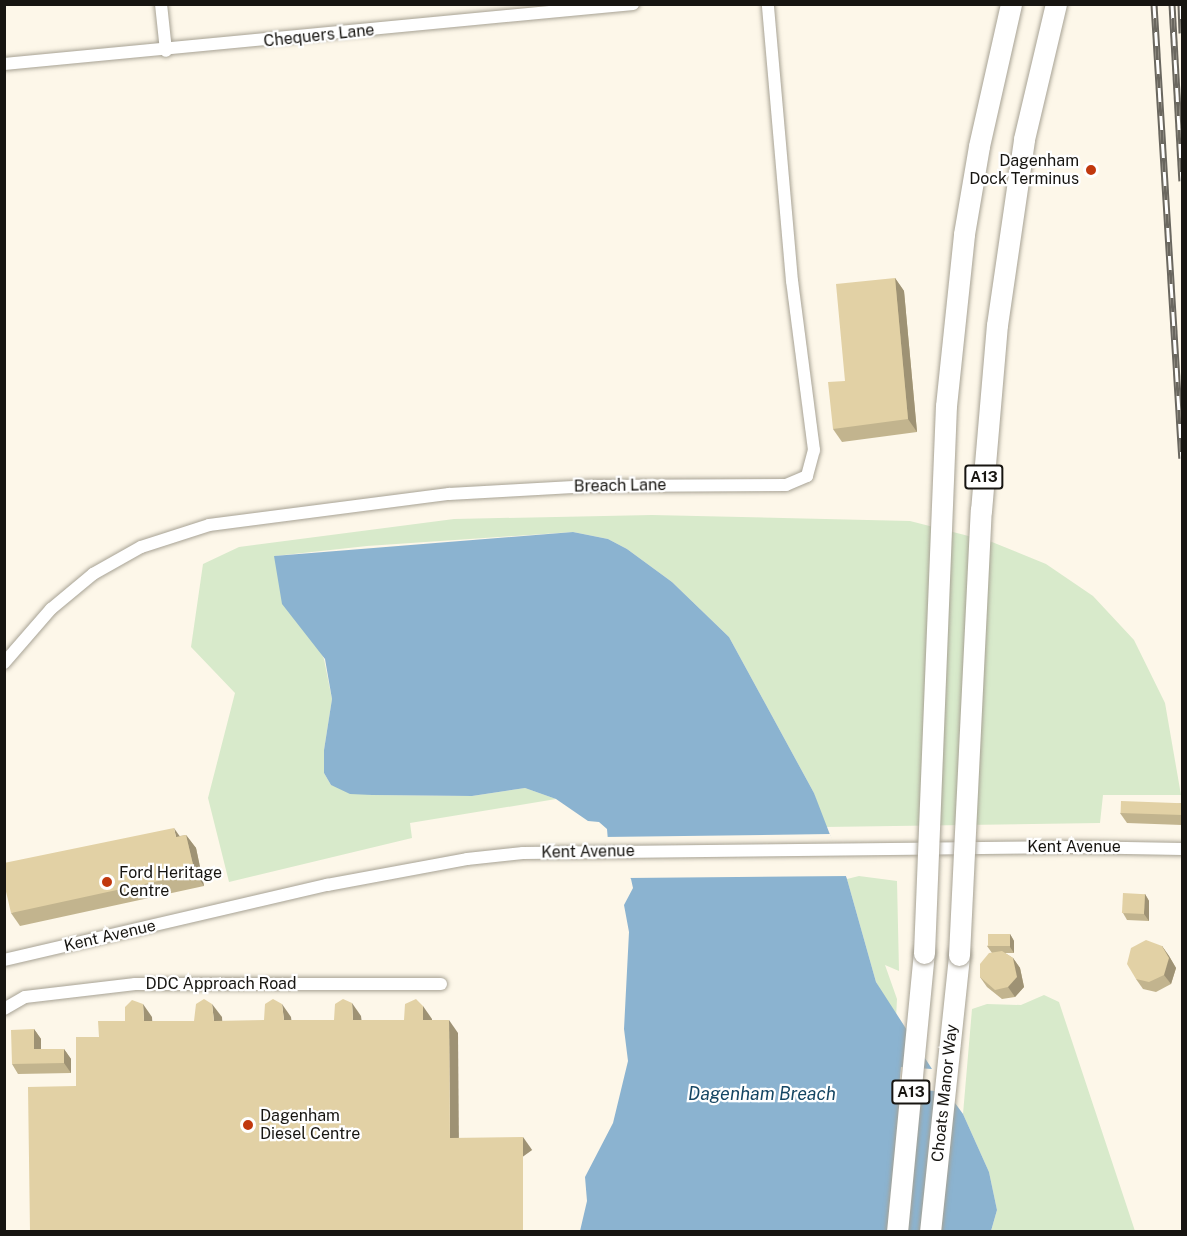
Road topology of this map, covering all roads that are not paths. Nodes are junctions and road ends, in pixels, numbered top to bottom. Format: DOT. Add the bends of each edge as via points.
graph roads {
  1 [pos="161,4"];
  2 [pos="633,4"];
  3 [pos="768,4"];
  4 [pos="1011,4"];
  5 [pos="1056,4"];
  6 [pos="166,51"];
  7 [pos="4,64"];
  8 [pos="4,663"];
  9 [pos="1177,849"];
  10 [pos="4,960"];
  11 [pos="441,984"];
  12 [pos="4,1009"];
  13 [pos="897,1232"];
  14 [pos="930,1232"];
  1 -- 6 [label="street"];
  2 -- 6 [label="street, Chequers Lane"];
  3 -- 8 [label="street, Breach Lane" via="792,281 814,450 807,476 786,485 591,486 449,494 209,525 141,547 93,574 51,609"];
  4 -- 13 [label="highway, Choats Manor Way / A13, bridge" via="964,234 946,406 924,953"];
  5 -- 14 [label="highway, Choats Manor Way / A13, bridge" via="1024,139 997,325 981,511 959,955"];
  6 -- 7 [label="street, Chequers Lane"];
  9 -- 10 [label="street, Kent Avenue" via="603,852 467,859 327,885"];
  11 -- 12 [label="street, DDC Approach Road" via="135,984 25,997"];
}
